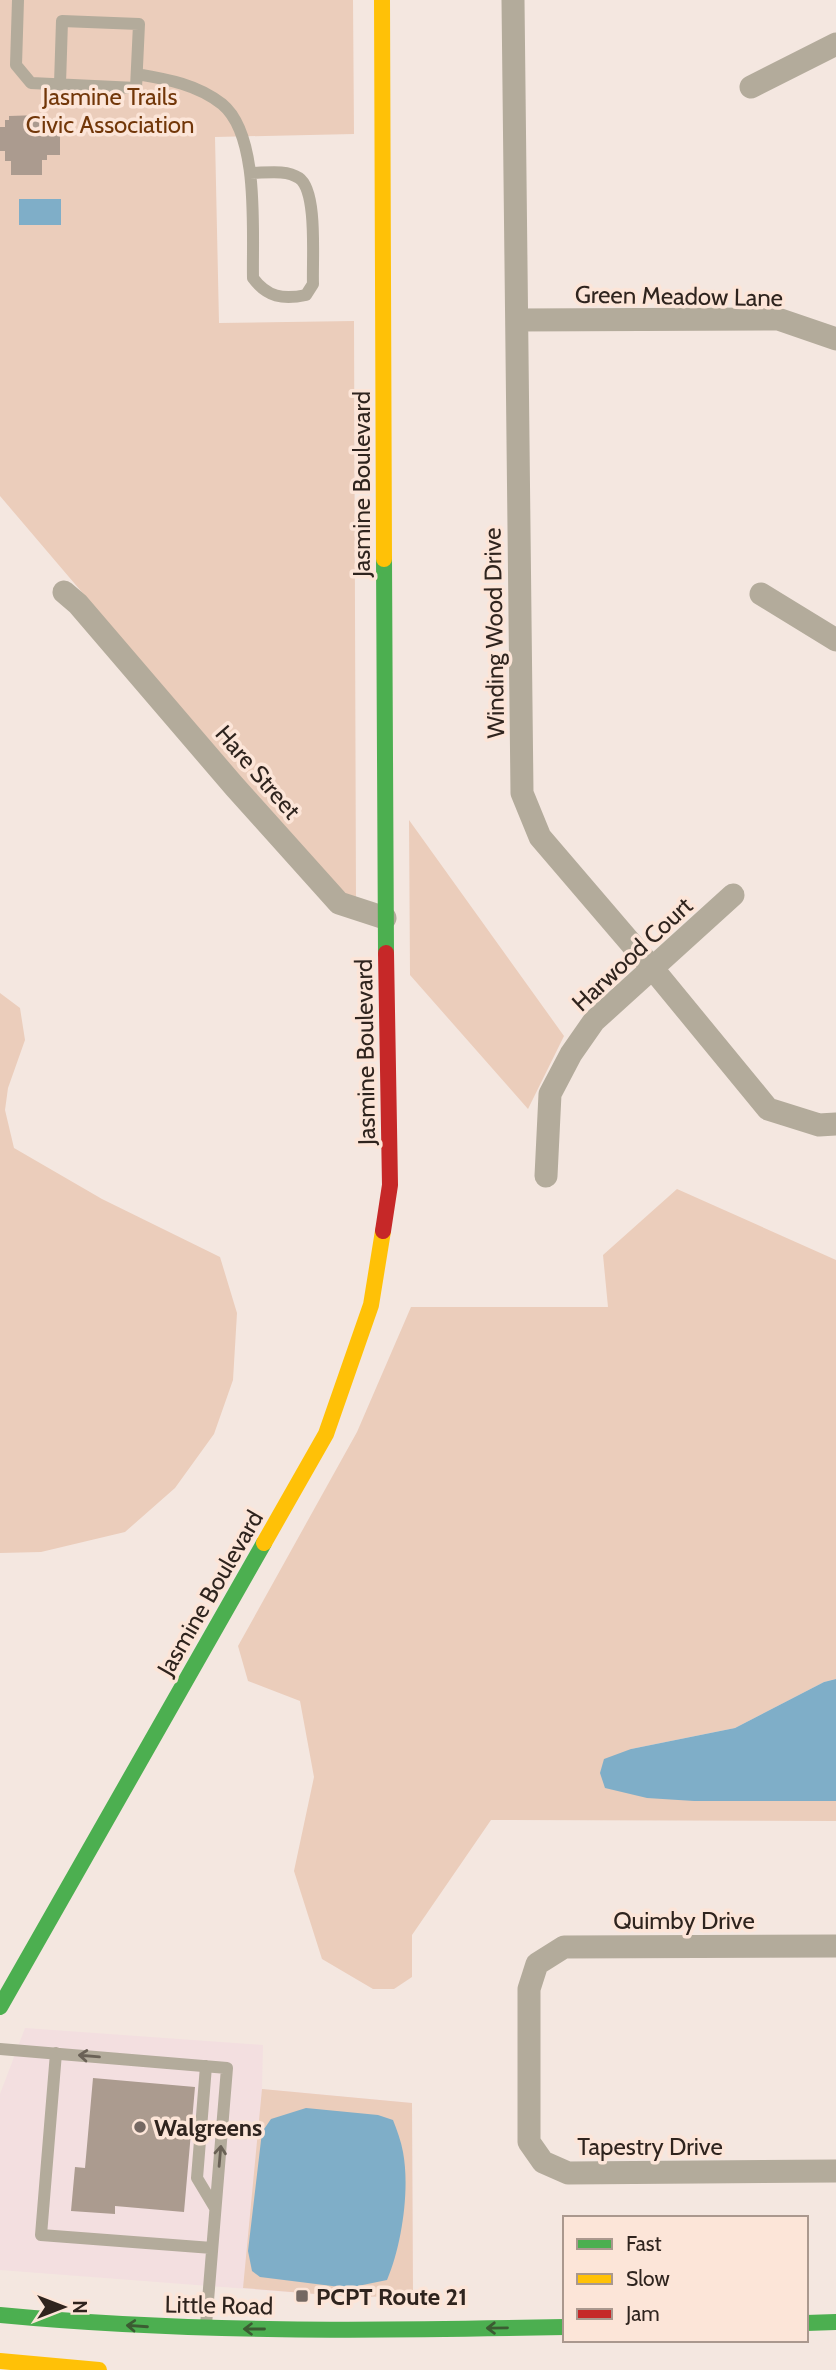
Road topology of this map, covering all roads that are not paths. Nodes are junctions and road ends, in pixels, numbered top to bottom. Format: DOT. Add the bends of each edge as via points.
graph roads {
  1 [pos="19,0"];
  2 [pos="382,0"];
  3 [pos="513,0"];
  4 [pos="836,44"];
  5 [pos="137,74"];
  6 [pos="60,84"];
  7 [pos="751,87"];
  8 [pos="250,173"];
  9 [pos="518,320"];
  10 [pos="836,340"];
  11 [pos="64,592"];
  12 [pos="761,594"];
  13 [pos="836,640"];
  14 [pos="733,895"];
  15 [pos="385,918"];
  16 [pos="653,969"];
  17 [pos="836,1124"];
  18 [pos="546,1176"];
  19 [pos="836,1946"];
  20 [pos="537,1964"];
  21 [pos="0,2007"];
  22 [pos="0,2049"];
  23 [pos="55,2053"];
  24 [pos="206,2066"];
  25 [pos="836,2171"];
  26 [pos="215,2208"];
  27 [pos="212,2248"];
  28 [pos="0,2315"];
  29 [pos="836,2322"];
  30 [pos="808,2323"];
  31 [pos="563,2327"];
  32 [pos="205,2329"];
  33 [pos="0,2361"];
  34 [pos="99,2370"];
  1 -- 6 [label="lane" via="16,65 31,83"];
  2 -- 15 [label="street, Jasmine Boulevard"];
  3 -- 9 [label="street, Winding Wood Drive"];
  4 -- 7 [label="street"];
  5 -- 6 [label="lane" via="136,88"];
  5 -- 6 [label="lane" via="139,24 62,21"];
  5 -- 8 [label="lane" via="195,88 223,104 238,124"];
  8 -- 8 [label="lane" via="253,278 262,291 276,297 306,295 313,285 307,187 287,173"];
  9 -- 10 [label="street, Green Meadow Lane" via="778,319"];
  9 -- 16 [label="street, Winding Wood Drive" via="522,793 540,837"];
  11 -- 15 [label="street, Hare Street" via="339,903"];
  12 -- 13 [label="street"];
  14 -- 16 [label="street, Harwood Court"];
  15 -- 21 [label="street, Jasmine Boulevard" via="390,1185 371,1306 326,1434"];
  16 -- 17 [label="street, Winding Wood Drive" via="768,1109 819,1125"];
  16 -- 18 [label="street, Harwood Court" via="594,1021 550,1094"];
  19 -- 20 [label="street, Quimby Drive" via="564,1947"];
  20 -- 25 [label="street, Tapestry Drive" via="529,1989 529,2142 543,2162 568,2173"];
  22 -- 23 [label="lane"];
  24 -- 23 [label="lane, one-way"];
  23 -- 27 [label="lane" via="41,2235"];
  24 -- 26 [label="lane" via="197,2178"];
  26 -- 24 [label="lane, one-way" via="227,2068"];
  26 -- 27 [label="lane"];
  27 -- 32 [label="lane"];
  32 -- 28 [label="street, Little Road, one-way"];
  29 -- 30 [label="street"];
  31 -- 32 [label="street, Little Road, one-way"];
  33 -- 34 [label="street"];
}
